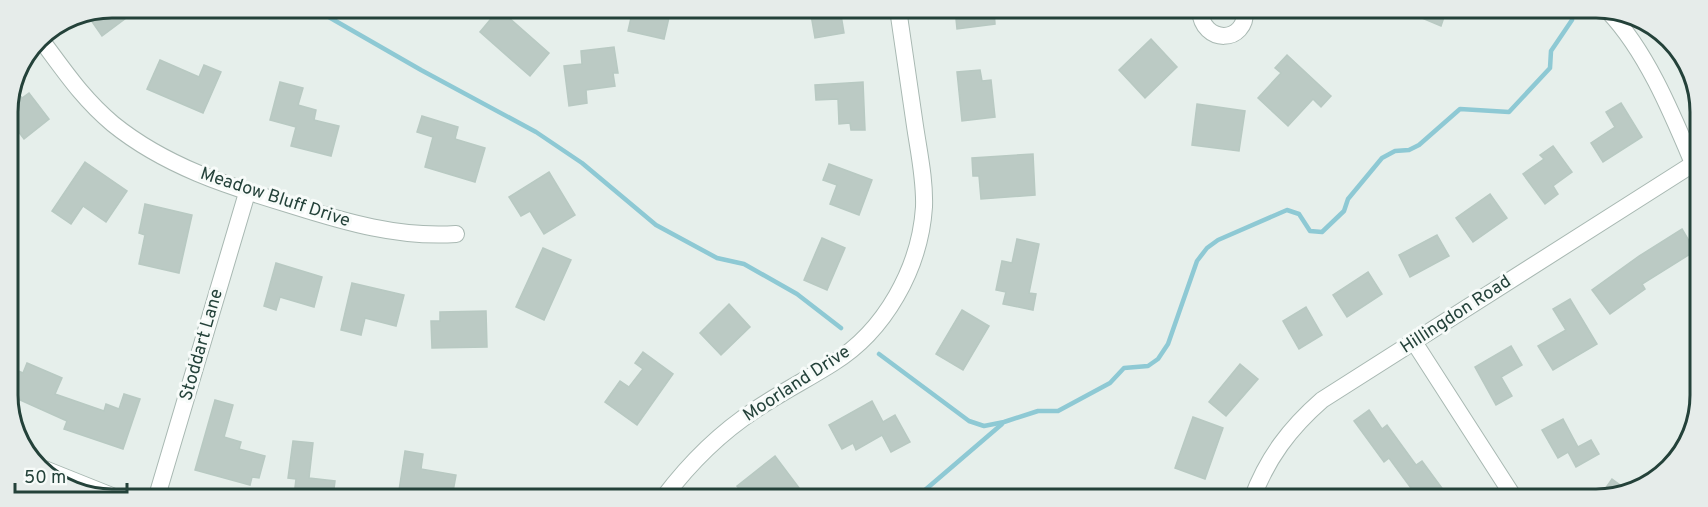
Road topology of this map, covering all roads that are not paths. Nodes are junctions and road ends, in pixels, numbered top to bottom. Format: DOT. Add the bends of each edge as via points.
graph roads {
  1 [pos="899,18"];
  2 [pos="1201,18"];
  3 [pos="1246,18"];
  4 [pos="1616,20"];
  5 [pos="45,46"];
  6 [pos="1690,156"];
  7 [pos="1690,173"];
  8 [pos="247,193"];
  9 [pos="456,234"];
  10 [pos="1414,342"];
  11 [pos="159,489"];
  12 [pos="671,489"];
  13 [pos="1256,489"];
  14 [pos="1509,489"];
  1 -- 12 [label="street, Moorland Drive" via="924,208 920,237 907,277 888,310 860,342 836,362 736,424 691,464"];
  2 -- 3 [label="street" via="1204,27 1219,36 1237,31"];
  4 -- 6 [label="street" via="1648,69"];
  5 -- 8 [label="street, Meadow Bluff Drive" via="74,85 114,125 161,157"];
  7 -- 10 [label="street, Hillingdon Road"];
  8 -- 9 [label="street, Meadow Bluff Drive" via="364,226 415,235"];
  8 -- 11 [label="street, Stoddart Lane"];
  10 -- 13 [label="street, Hillingdon Road" via="1322,400 1299,420 1269,461"];
  10 -- 14 [label="street"];
}
